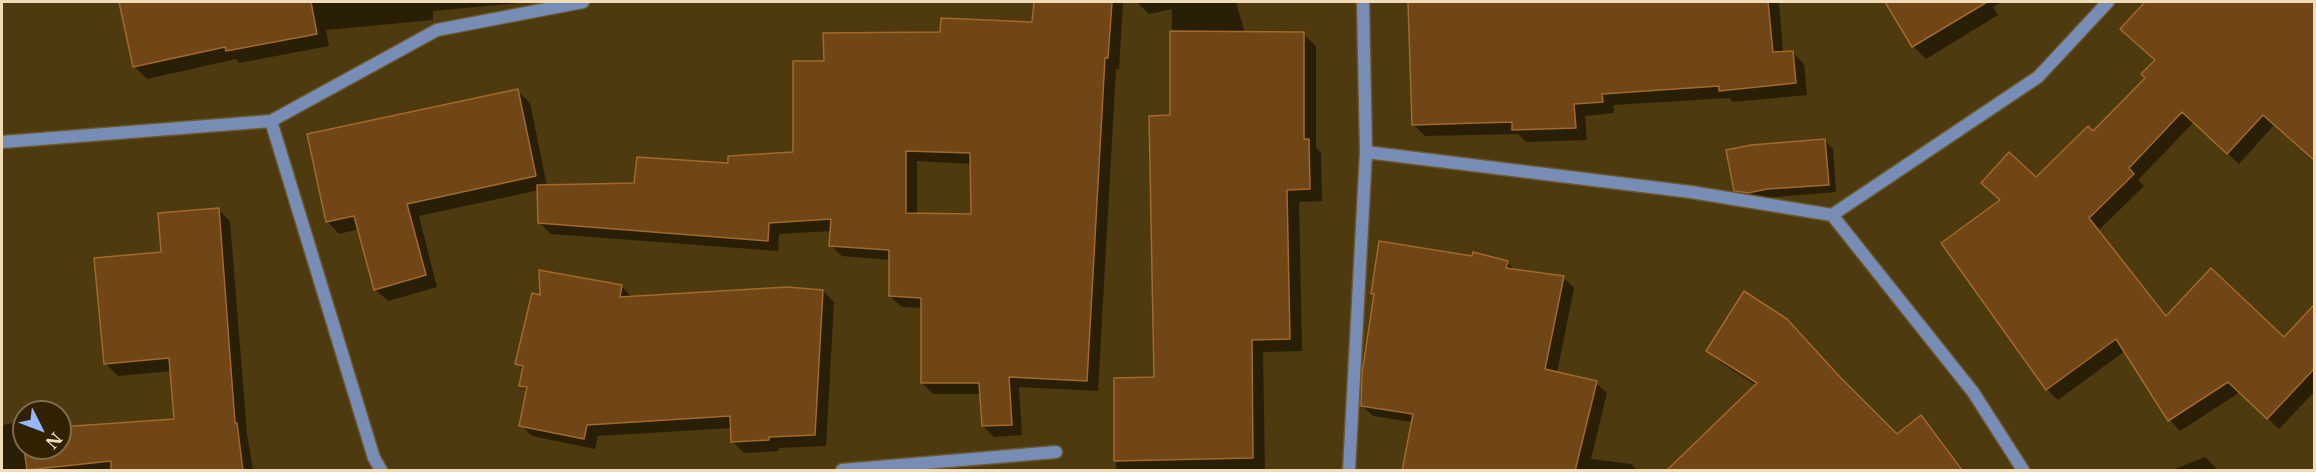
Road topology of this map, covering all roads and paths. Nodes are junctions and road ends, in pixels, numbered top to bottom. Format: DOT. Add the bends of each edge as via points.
graph roads {
  1 [pos="583,2"];
  2 [pos="1364,2"];
  3 [pos="2108,2"];
  4 [pos="272,122"];
  5 [pos="2,142"];
  6 [pos="1366,152"];
  7 [pos="1832,215"];
  8 [pos="1056,452"];
  9 [pos="381,471"];
  10 [pos="842,471"];
  11 [pos="1350,471"];
  12 [pos="2023,471"];
  1 -- 4 [label="street" via="437,30"];
  2 -- 6 [label="street"];
  3 -- 7 [label="street" via="2038,77"];
  4 -- 5 [label="street"];
  4 -- 9 [label="street"];
  6 -- 7 [label="street" via="1691,192"];
  6 -- 11 [label="street"];
  7 -- 12 [label="street" via="1973,392"];
  8 -- 10 [label="street"];
}
